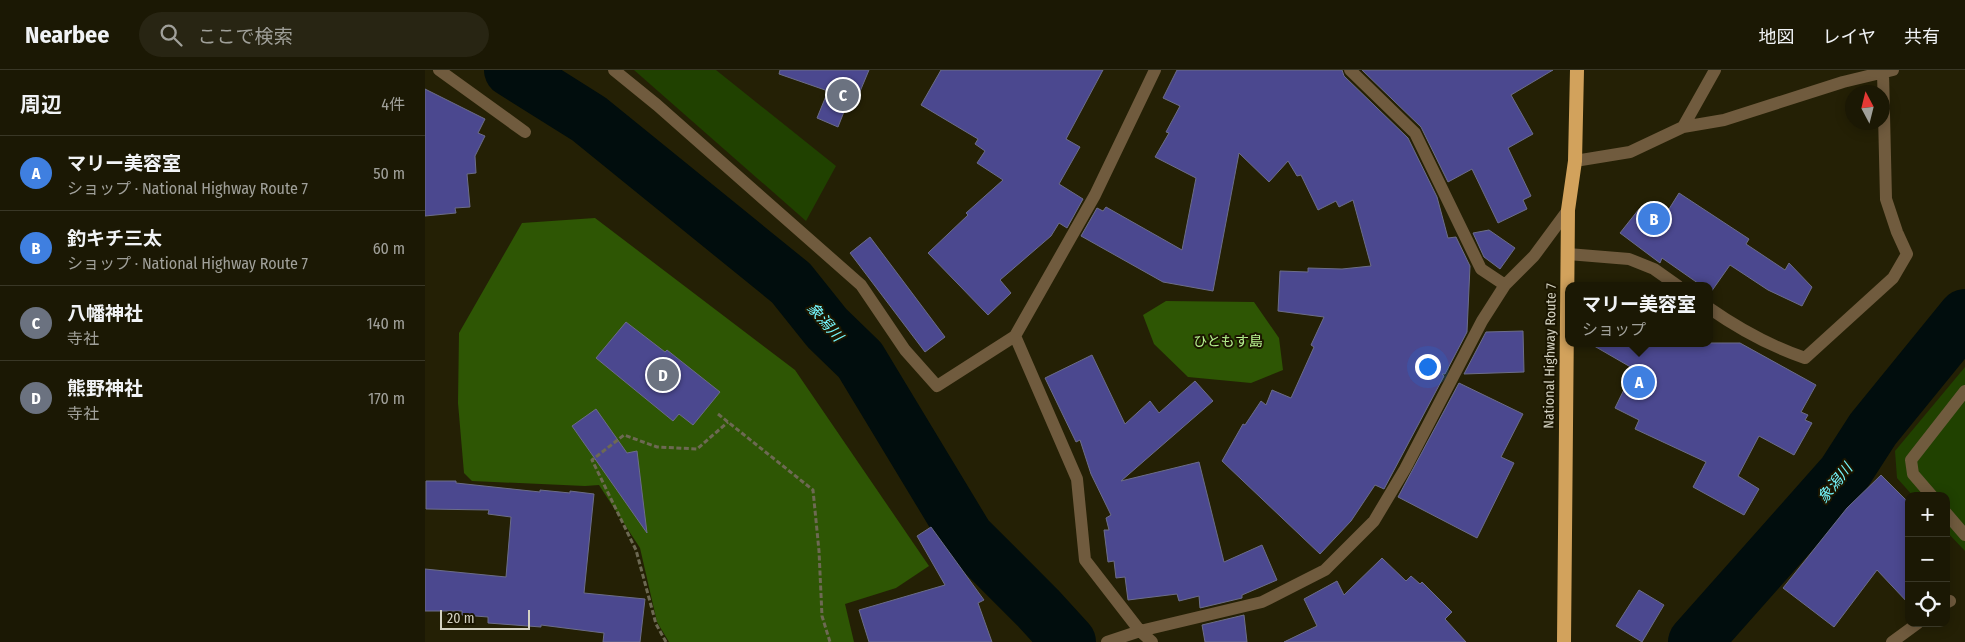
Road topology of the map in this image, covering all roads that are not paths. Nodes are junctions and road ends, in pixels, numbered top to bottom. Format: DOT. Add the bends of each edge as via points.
graph roads {
  1 [pos="439,70"];
  2 [pos="614,70"];
  3 [pos="1155,70"];
  4 [pos="1350,70"];
  5 [pos="1577,70"];
  6 [pos="1715,70"];
  7 [pos="1888,71"];
  8 [pos="1683,127"];
  9 [pos="525,132"];
  10 [pos="1575,161"];
  11 [pos="1568,210"];
  12 [pos="1568,254"];
  13 [pos="1568,282"];
  14 [pos="1672,282"];
  15 [pos="1505,285"];
  16 [pos="1713,311"];
  17 [pos="1015,336"];
  18 [pos="1567,347"];
  19 [pos="1965,391"];
  20 [pos="1928,492"];
  21 [pos="1950,518"];
  22 [pos="1965,535"];
  23 [pos="1913,627"];
  24 [pos="1140,630"];
  25 [pos="1107,642"];
  26 [pos="1152,642"];
  27 [pos="1564,642"];
  28 [pos="1892,642"];
  1 -- 9 [label="street"];
  2 -- 17 [label="street" via="861,285 905,350 937,386"];
  3 -- 17 [label="street" via="1095,195"];
  4 -- 15 [label="street" via="1415,133 1481,269"];
  5 -- 10 [label="highway, National Highway Route 7"];
  6 -- 8 [label="street"];
  7 -- 8 [label="street" via="1724,120"];
  7 -- 16 [label="street" via="1886,199 1907,254 1893,278 1805,358 1777,348"];
  8 -- 10 [label="street" via="1630,152"];
  10 -- 11 [label="highway, National Highway Route 7"];
  11 -- 12 [label="highway, National Highway Route 7"];
  11 -- 15 [label="street" via="1534,256"];
  12 -- 13 [label="highway, National Highway Route 7"];
  12 -- 14 [label="street" via="1629,260 1654,269"];
  15 -- 24 [label="street" via="1482,321 1405,469 1374,521 1325,570 1262,602"];
  17 -- 24 [label="street" via="1077,479 1085,560"];
  18 -- 27 [label="highway, National Highway Route 7"];
  19 -- 20 [label="street" via="1911,460 1913,474"];
  21 -- 22 [label="street"];
  23 -- 28 [label="street"];
  24 -- 25 [label="street"];
  24 -- 26 [label="street"];
}
